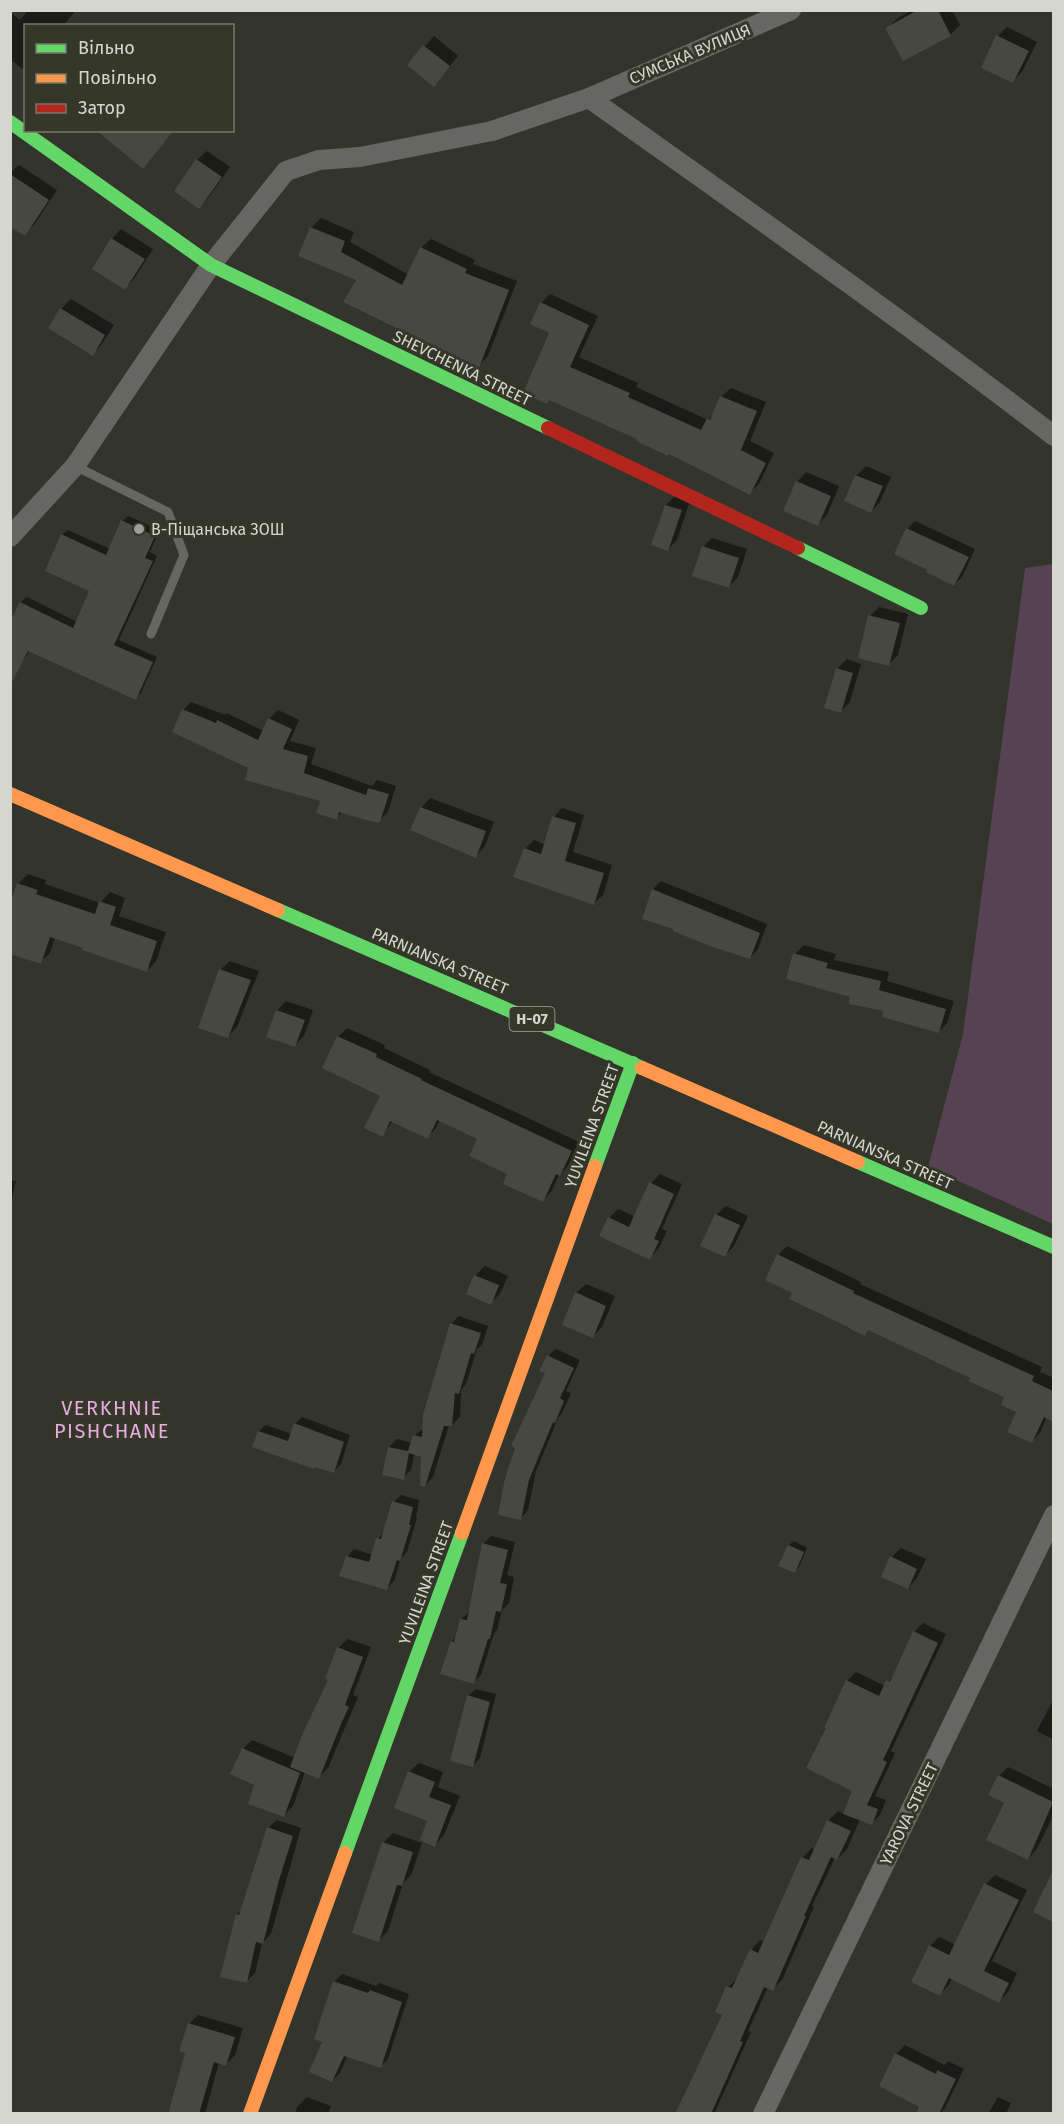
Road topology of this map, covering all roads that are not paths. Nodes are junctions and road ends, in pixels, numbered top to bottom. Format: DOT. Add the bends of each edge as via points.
graph roads {
  1 [pos="791,10"];
  2 [pos="589,98"];
  3 [pos="10,122"];
  4 [pos="24,132"];
  5 [pos="24,132"];
  6 [pos="211,265"];
  7 [pos="1053,436"];
  8 [pos="75,466"];
  9 [pos="10,537"];
  10 [pos="921,608"];
  11 [pos="151,634"];
  12 [pos="10,794"];
  13 [pos="633,1063"];
  14 [pos="1053,1247"];
  15 [pos="1053,1515"];
  16 [pos="250,2114"];
  17 [pos="763,2114"];
  1 -- 2 [label="street, СУМСЬКА ВУЛИЦЯ"];
  2 -- 6 [label="street, СУМСЬКА ВУЛИЦЯ" via="492,131 360,157 319,160 286,171"];
  2 -- 7 [label="street" via="806,252"];
  3 -- 4 [label="street, SHEVCHENKA STREET"];
  5 -- 6 [label="street, SHEVCHENKA STREET"];
  6 -- 8 [label="street, СУМСЬКА ВУЛИЦЯ"];
  6 -- 10 [label="street, SHEVCHENKA STREET"];
  8 -- 9 [label="street, СУМСЬКА ВУЛИЦЯ"];
  8 -- 11 [label="lane" via="168,512 184,555"];
  12 -- 13 [label="street, PARNIANSKA STREET / Н-07"];
  13 -- 14 [label="street, PARNIANSKA STREET / Н-07"];
  13 -- 16 [label="street, YUVILEINA STREET"];
  15 -- 17 [label="street, YAROVA STREET"];
}
